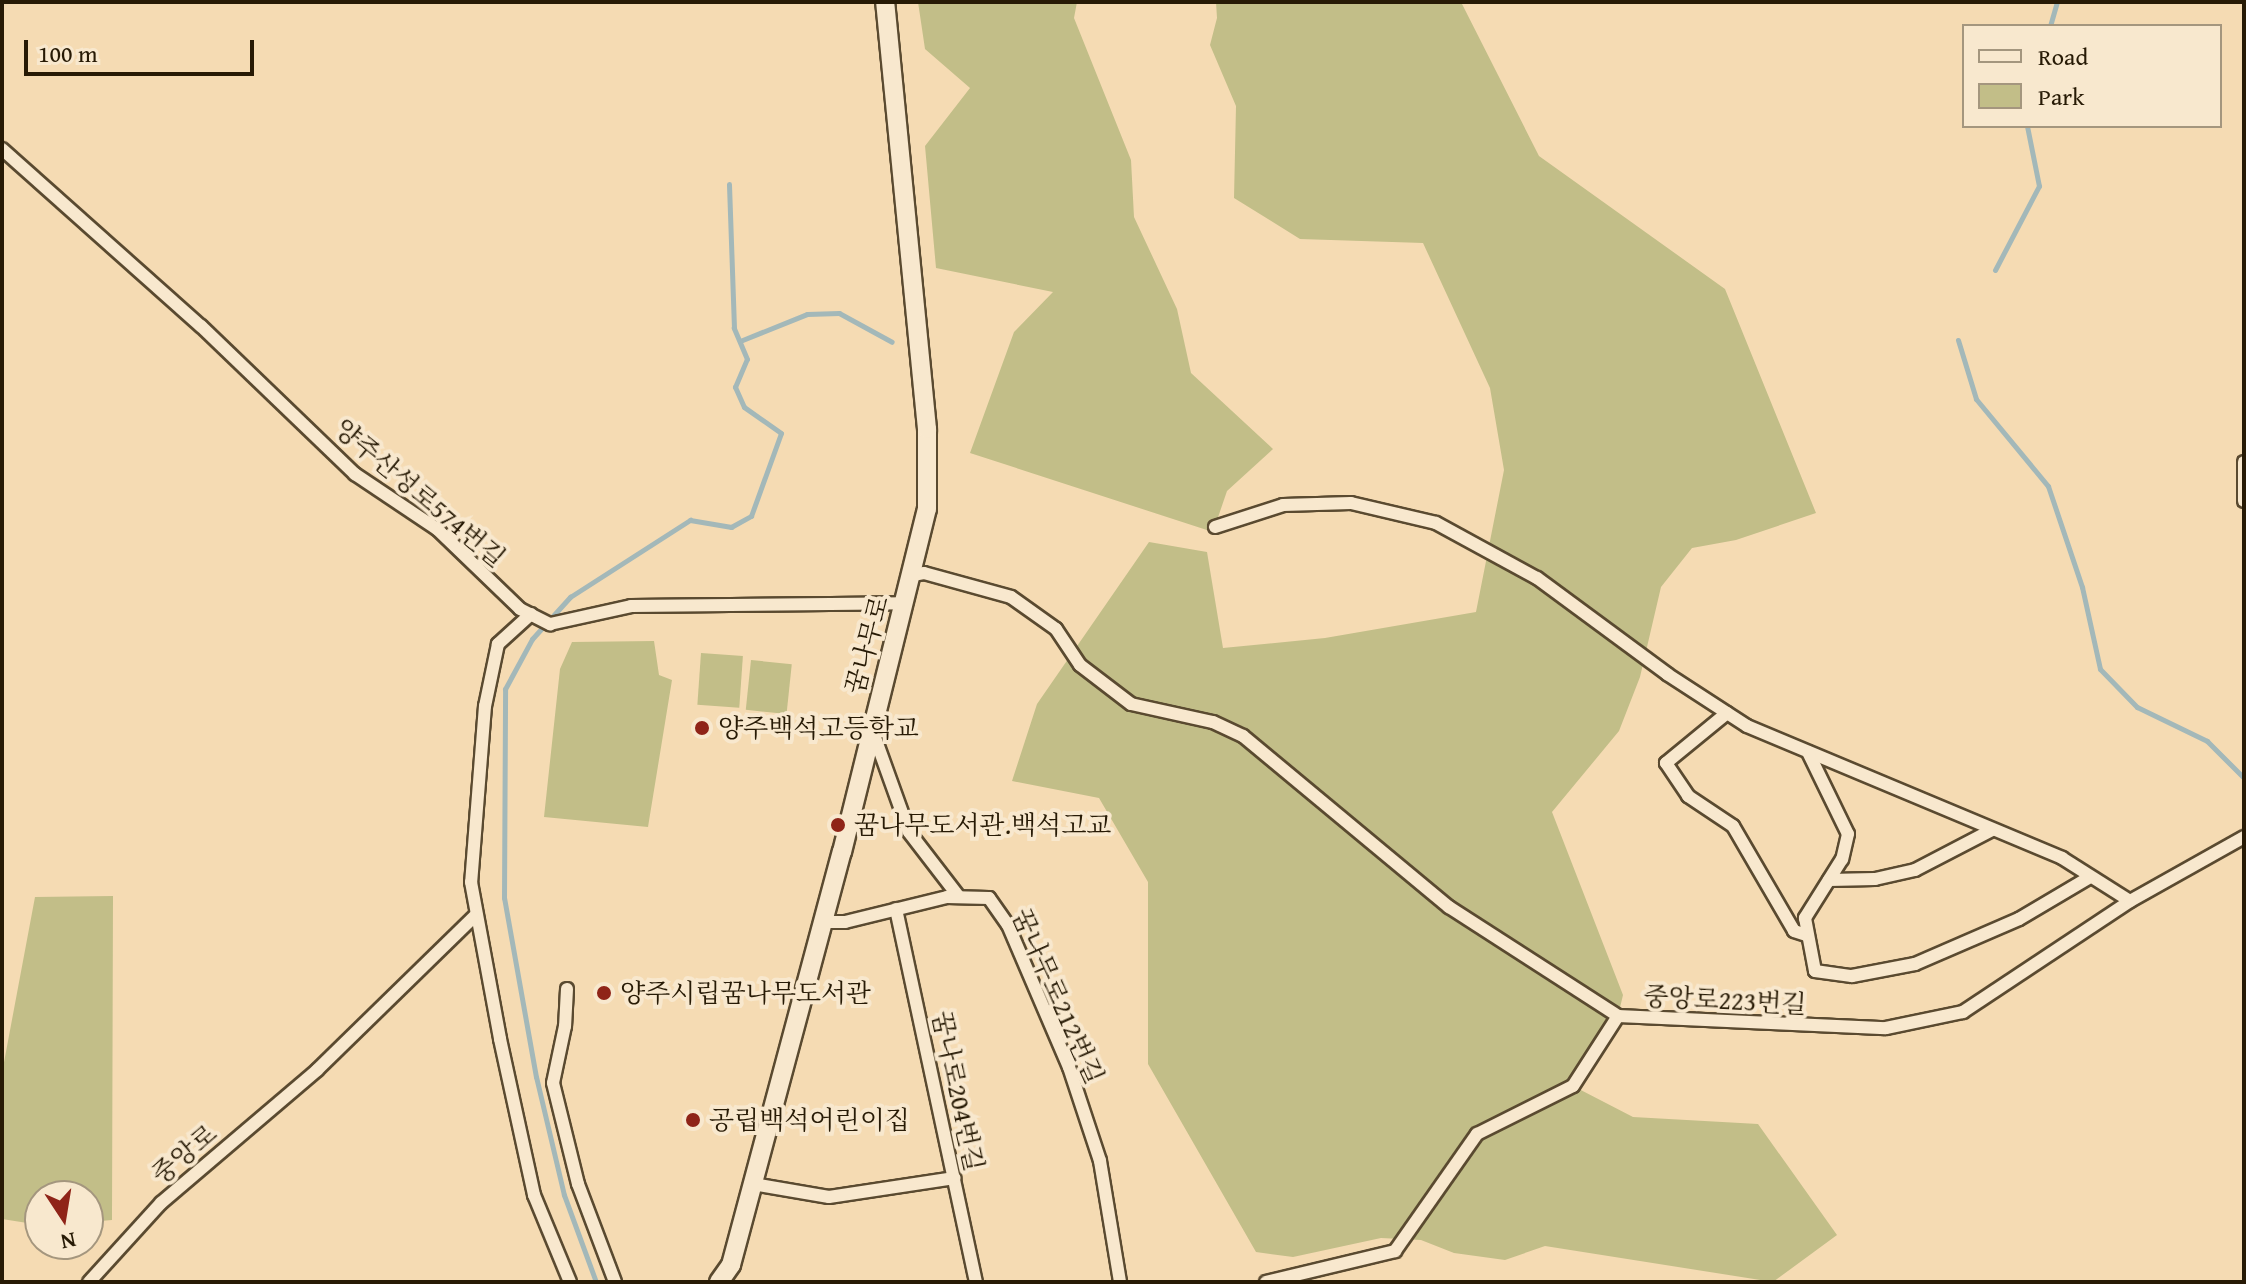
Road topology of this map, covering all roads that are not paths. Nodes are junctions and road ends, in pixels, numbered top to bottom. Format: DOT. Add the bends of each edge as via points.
graph roads {
  1 [pos="885,2"];
  2 [pos="2,149"];
  3 [pos="2244,462"];
  4 [pos="2244,501"];
  5 [pos="1215,527"];
  6 [pos="913,575"];
  7 [pos="905,603"];
  8 [pos="540,619"];
  9 [pos="1727,713"];
  10 [pos="872,729"];
  11 [pos="1808,752"];
  12 [pos="1992,830"];
  13 [pos="2244,837"];
  14 [pos="2090,877"];
  15 [pos="1829,880"];
  16 [pos="959,897"];
  17 [pos="2130,901"];
  18 [pos="896,909"];
  19 [pos="476,915"];
  20 [pos="822,922"];
  21 [pos="1806,935"];
  22 [pos="567,989"];
  23 [pos="1618,1016"];
  24 [pos="955,1178"];
  25 [pos="753,1184"];
  26 [pos="89,1282"];
  27 [pos="570,1282"];
  28 [pos="615,1282"];
  29 [pos="719,1282"];
  30 [pos="976,1282"];
  31 [pos="1120,1282"];
  32 [pos="1266,1282"];
  1 -- 6 [label="street, 꿈나무로" via="930,477"];
  2 -- 8 [label="street, 양주산성로574번길" via="201,326 355,474 437,529 520,609"];
  3 -- 4 [label="street"];
  5 -- 9 [label="street" via="1283,505 1351,503 1436,523 1537,578"];
  6 -- 7 [label="street, 꿈나무로"];
  6 -- 23 [label="street" via="924,573 1011,597 1056,629 1080,665 1131,704 1213,722 1243,736 1449,907"];
  7 -- 8 [label="street" via="631,606"];
  7 -- 10 [label="street, 꿈나무로"];
  8 -- 19 [label="street" via="498,644 485,706 471,882"];
  9 -- 11 [label="street"];
  9 -- 21 [label="street" via="1666,763 1688,796 1733,826 1794,931"];
  10 -- 16 [label="street" via="909,832"];
  10 -- 20 [label="street, 꿈나무로"];
  11 -- 12 [label="street"];
  11 -- 15 [label="street" via="1848,834"];
  12 -- 14 [label="street" via="2062,858"];
  12 -- 15 [label="street" via="1915,870 1875,879"];
  13 -- 17 [label="street, 중앙로223번길"];
  14 -- 17 [label="street"];
  14 -- 21 [label="street" via="2019,919 1915,964 1852,976 1815,971"];
  15 -- 21 [label="street" via="1805,918"];
  16 -- 18 [label="street"];
  16 -- 31 [label="street, 꿈나무로212번길" via="989,898 1008,925 1069,1067 1100,1161"];
  17 -- 23 [label="street, 중앙로223번길" via="1963,1012 1886,1028"];
  18 -- 20 [label="street"];
  18 -- 24 [label="street, 꿈나로204번길"];
  19 -- 26 [label="street, 중앙로" via="317,1070 161,1203"];
  19 -- 27 [label="street" via="534,1195"];
  20 -- 25 [label="street, 꿈나무로"];
  22 -- 28 [label="street" via="553,1083 578,1184"];
  23 -- 32 [label="street, 중앙로223번길" via="1573,1086 1477,1134 1395,1251"];
  24 -- 25 [label="street" via="829,1197"];
  24 -- 30 [label="street, 꿈나로204번길"];
  25 -- 29 [label="street, 꿈나무로" via="731,1265"];
}
